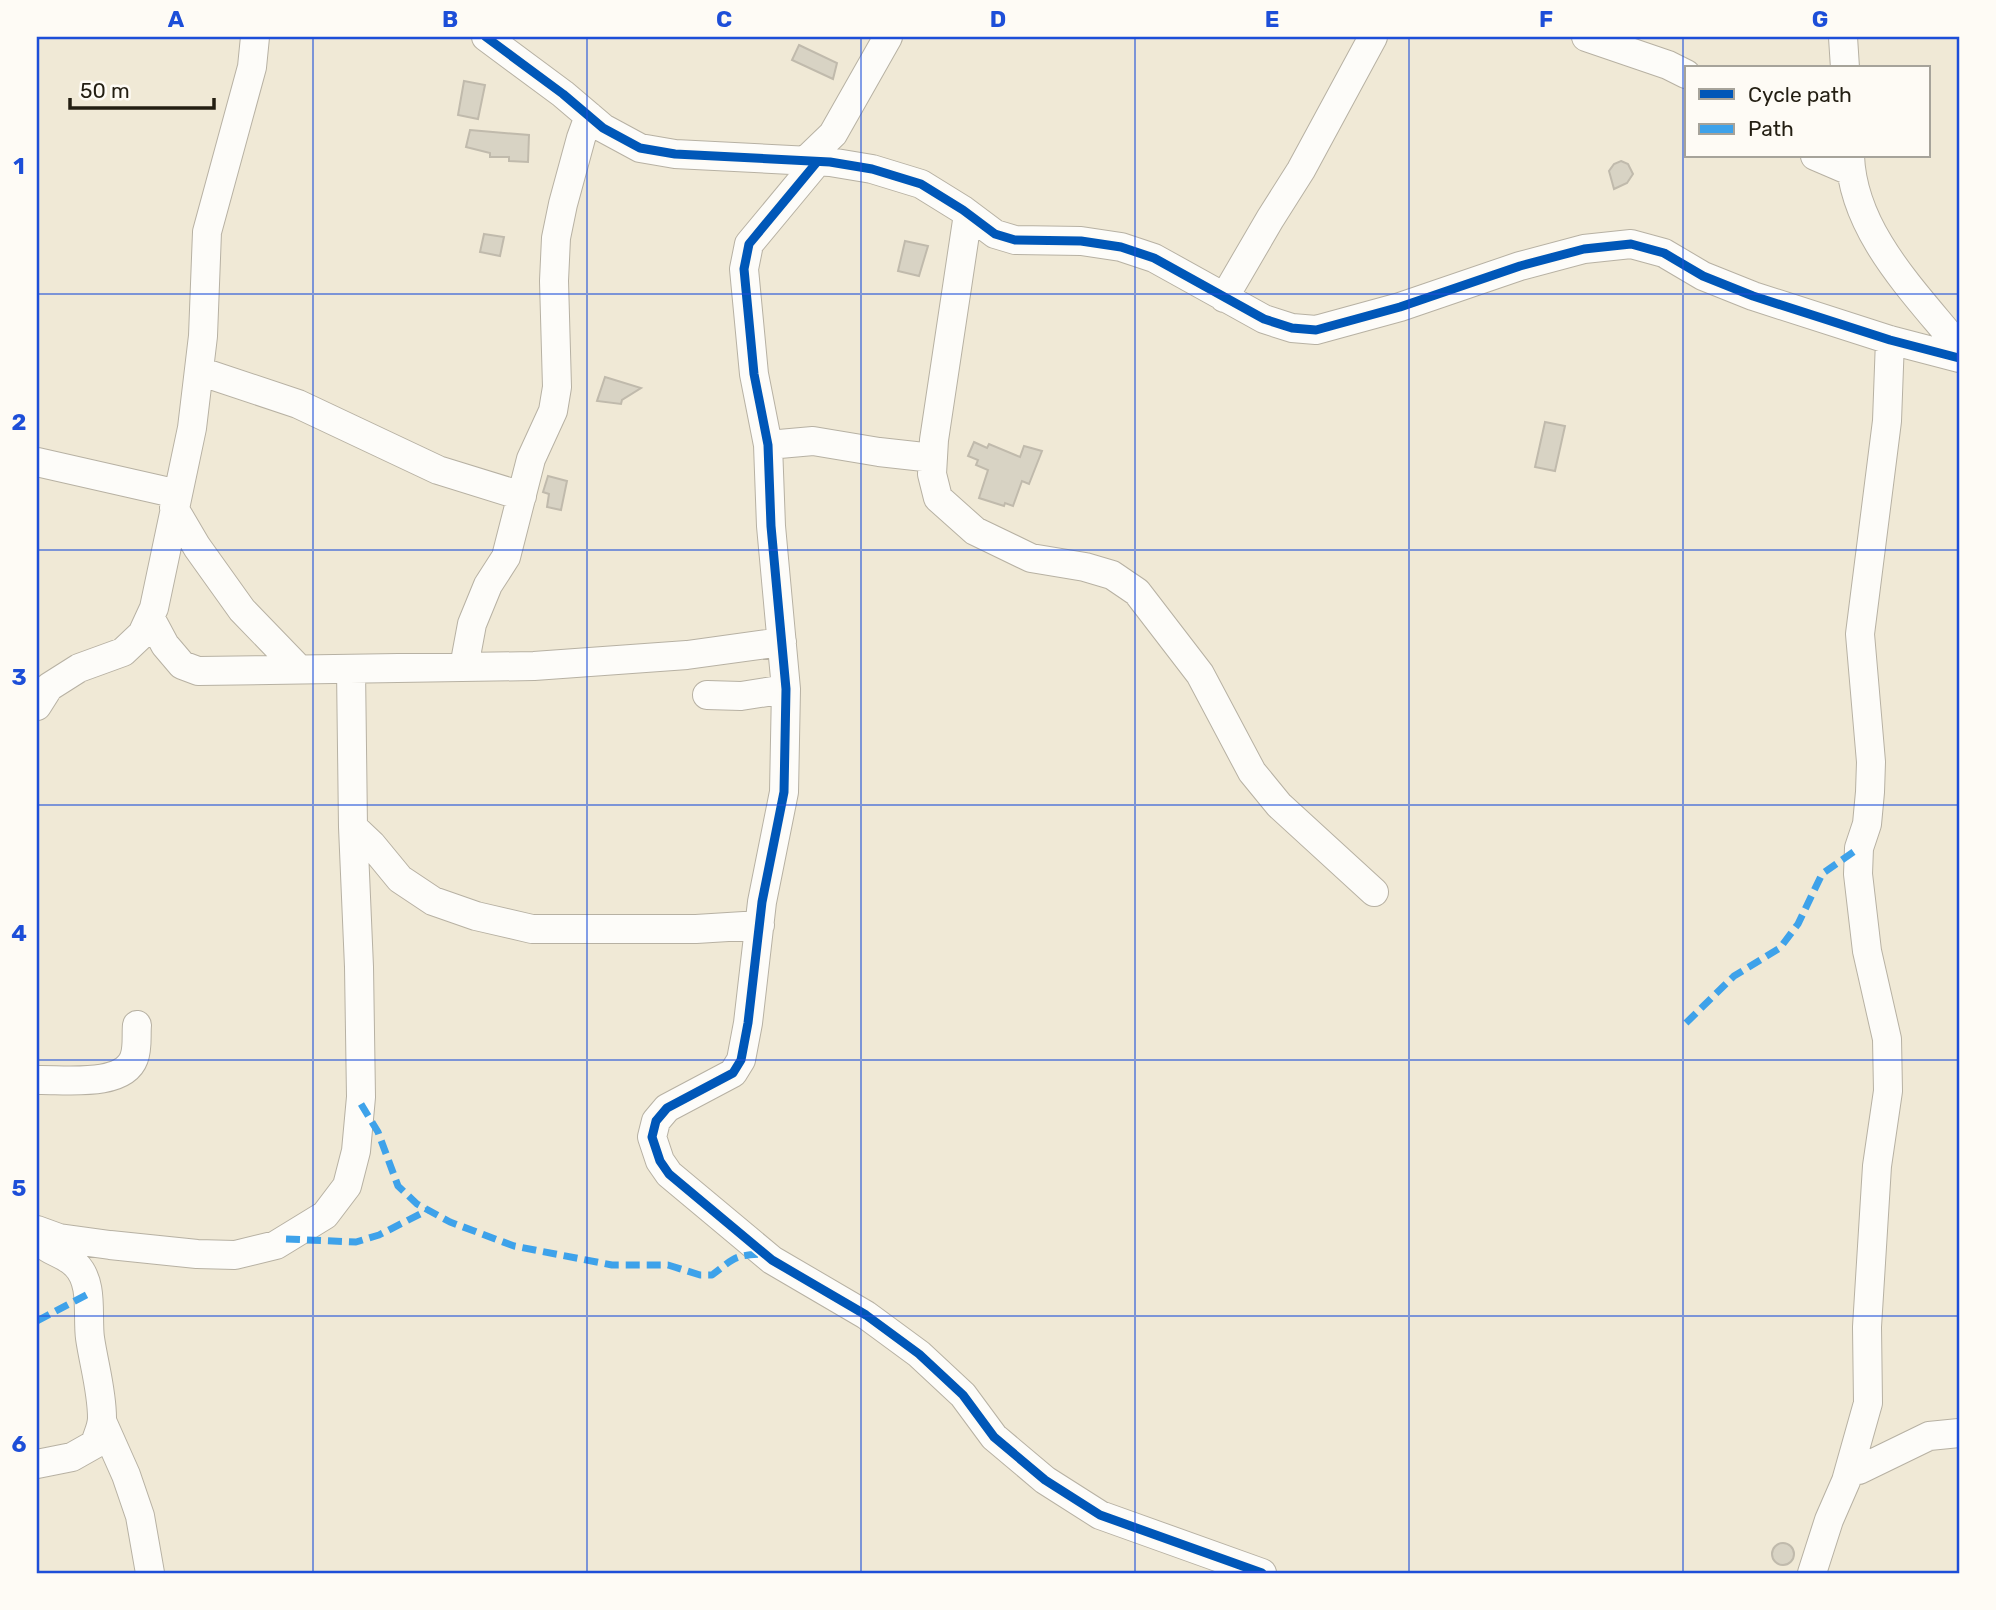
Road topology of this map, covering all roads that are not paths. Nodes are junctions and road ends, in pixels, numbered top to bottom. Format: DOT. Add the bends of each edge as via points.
graph roads {
  1 [pos="255,37"];
  2 [pos="486,37"];
  3 [pos="887,37"];
  4 [pos="1373,37"];
  5 [pos="1586,37"];
  6 [pos="1843,37"];
  7 [pos="1845,66"];
  8 [pos="1685,74"];
  9 [pos="589,116"];
  10 [pos="1825,158"];
  11 [pos="811,162"];
  12 [pos="1850,163"];
  13 [pos="968,214"];
  14 [pos="1224,298"];
  15 [pos="1890,340"];
  16 [pos="1959,347"];
  17 [pos="1959,358"];
  18 [pos="199,370"];
  19 [pos="768,445"];
  20 [pos="933,458"];
  21 [pos="37,462"];
  22 [pos="523,496"];
  23 [pos="176,501"];
  24 [pos="150,617"];
  25 [pos="782,642"];
  26 [pos="464,667"];
  27 [pos="299,669"];
  28 [pos="351,669"];
  29 [pos="786,690"];
  30 [pos="707,695"];
  31 [pos="38,700"];
  32 [pos="352,827"];
  33 [pos="1374,892"];
  34 [pos="760,925"];
  35 [pos="137,1024"];
  36 [pos="37,1080"];
  37 [pos="37,1230"];
  38 [pos="37,1237"];
  39 [pos="102,1421"];
  40 [pos="1959,1433"];
  41 [pos="37,1464"];
  42 [pos="1859,1470"];
  43 [pos="146,1571"];
  44 [pos="1262,1573"];
  45 [pos="1812,1573"];
  1 -- 18 [label="street" via="252,67 207,232"];
  2 -- 9 [label="street"];
  3 -- 11 [label="street" via="833,134"];
  4 -- 14 [label="street"];
  5 -- 8 [label="street"];
  6 -- 7 [label="street"];
  9 -- 11 [label="street" via="640,148"];
  9 -- 22 [label="street" via="556,238 557,387 553,411 531,459"];
  10 -- 12 [label="street"];
  11 -- 13 [label="street" via="872,169 921,184"];
  11 -- 19 [label="street" via="749,244 744,269 754,374"];
  12 -- 16 [label="street" via="1863,213 1892,265"];
  13 -- 14 [label="street" via="995,234 1016,240 1121,247 1154,258"];
  13 -- 20 [label="street"];
  14 -- 15 [label="street" via="1264,319 1316,330 1533,262 1584,249 1631,244 1664,253 1703,276 1753,296"];
  15 -- 17 [label="street"];
  15 -- 45 [label="street" via="1887,421 1860,634 1871,762 1858,874 1867,951 1887,1039 1888,1091 1877,1166 1867,1327 1868,1403 1846,1481"];
  18 -- 22 [label="street" via="298,404 438,470"];
  18 -- 23 [label="street"];
  19 -- 20 [label="street" via="813,441"];
  19 -- 25 [label="street"];
  20 -- 33 [label="street" via="938,498 975,531 1031,558 1112,575 1138,592 1200,674 1252,772 1279,805"];
  21 -- 23 [label="street"];
  22 -- 26 [label="street" via="506,557 472,624"];
  23 -- 24 [label="street"];
  23 -- 27 [label="street" via="197,547 242,610"];
  24 -- 27 [label="street" via="182,665 198,671"];
  24 -- 31 [label="street" via="142,634 123,652 79,668"];
  25 -- 26 [label="street" via="687,655"];
  25 -- 29 [label="street"];
  26 -- 28 [label="street"];
  27 -- 28 [label="street"];
  28 -- 32 [label="street"];
  29 -- 30 [label="street"];
  29 -- 34 [label="street" via="784,792"];
  32 -- 34 [label="street" via="400,879 433,901 476,916 532,929"];
  32 -- 37 [label="street" via="360,1104 347,1186 325,1215 276,1245 235,1255 110,1245"];
  34 -- 44 [label="street" via="741,1060 733,1073 667,1108 656,1121 652,1138 669,1174 772,1260 866,1315 919,1354 963,1395 994,1437 1045,1480 1100,1515"];
  35 -- 36 [label="street" via="135,1057 121,1074 91,1080"];
  38 -- 39 [label="street" via="42,1245 76,1264 83,1276"];
  39 -- 41 [label="street" via="95,1444 72,1457"];
  39 -- 43 [label="street" via="140,1516"];
  40 -- 42 [label="street" via="1929,1436"];
}
